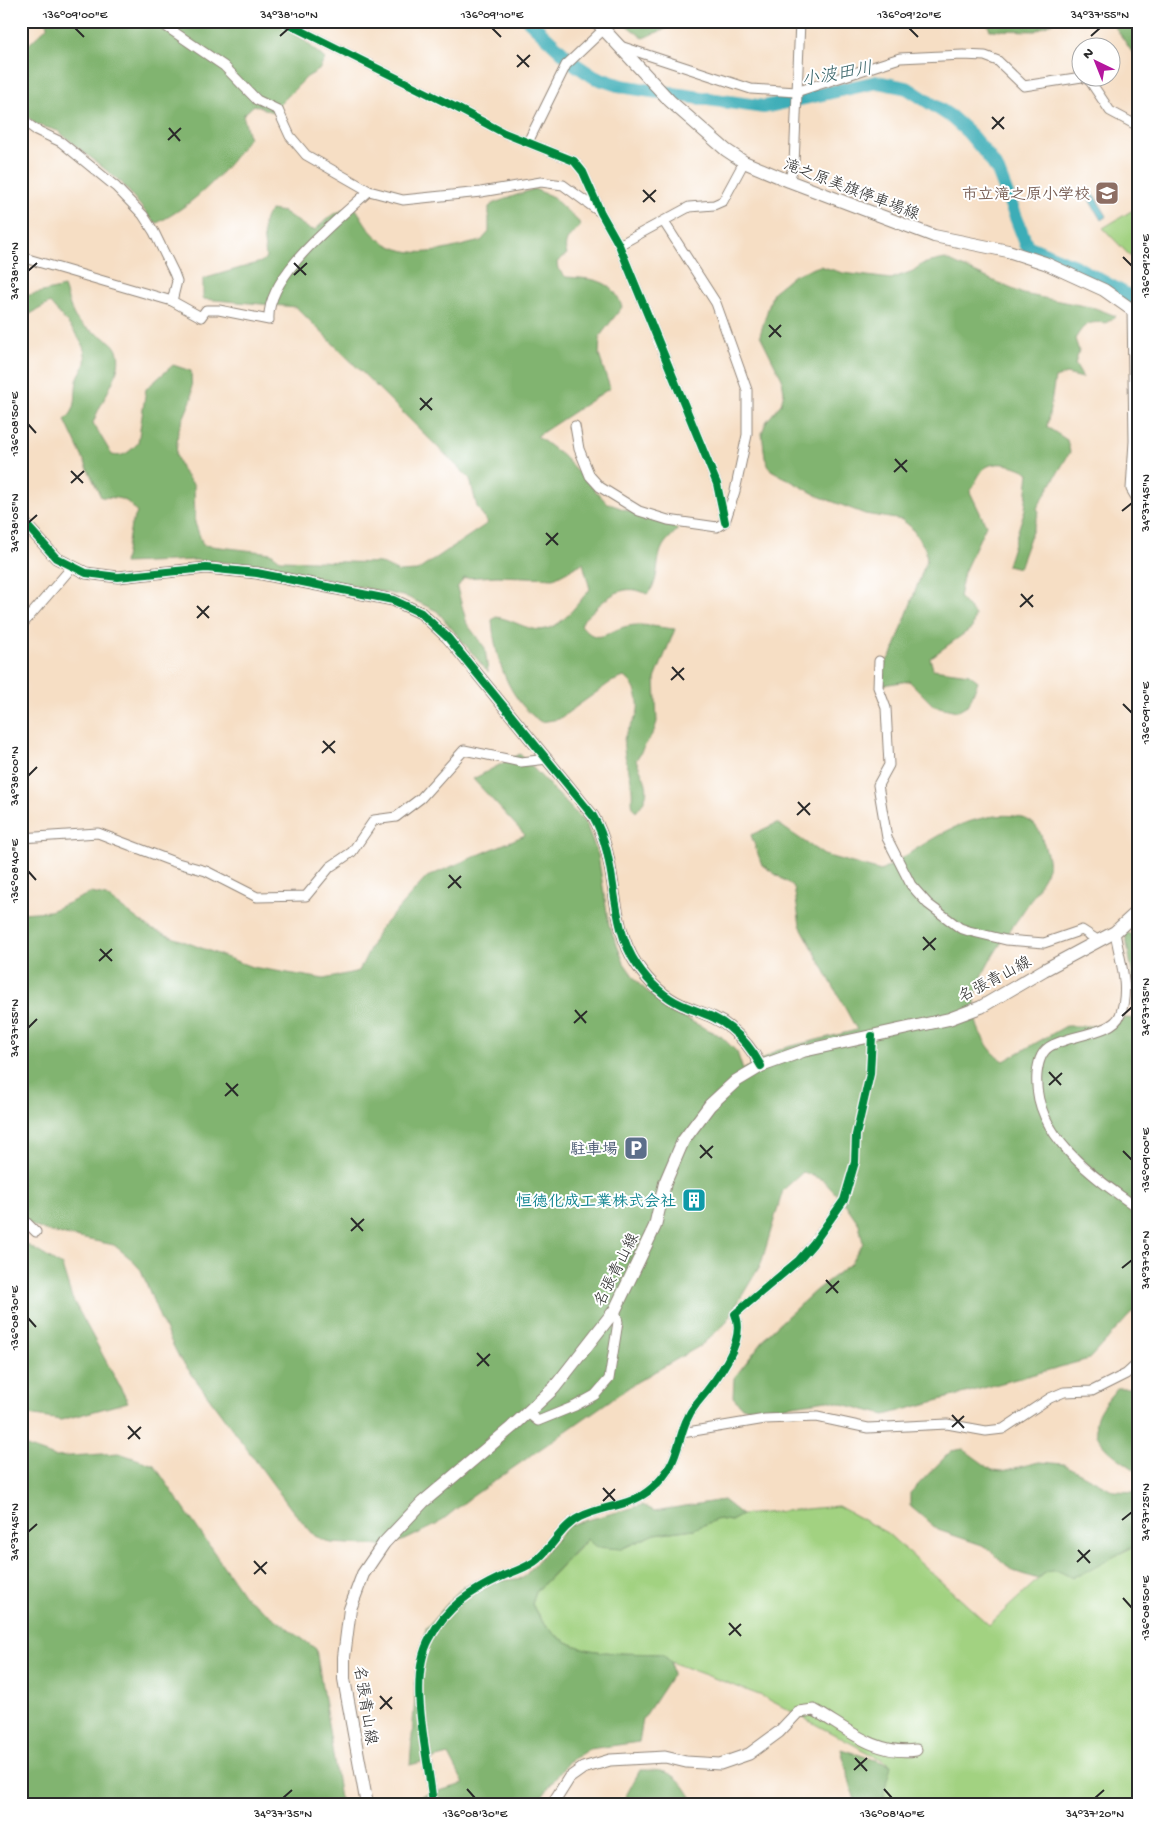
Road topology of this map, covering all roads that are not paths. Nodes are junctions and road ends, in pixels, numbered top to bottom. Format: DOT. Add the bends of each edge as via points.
graph roads {
  1 [pos="158,21"];
  2 [pos="282,21"];
  3 [pos="800,21"];
  4 [pos="599,26"];
  5 [pos="617,45"];
  6 [pos="1072,79"];
  7 [pos="1095,88"];
  8 [pos="796,94"];
  9 [pos="21,119"];
  10 [pos="1138,126"];
  11 [pos="528,142"];
  12 [pos="744,162"];
  13 [pos="789,181"];
  14 [pos="368,191"];
  15 [pos="602,213"];
  16 [pos="664,222"];
  17 [pos="619,245"];
  18 [pos="21,257"];
  19 [pos="172,301"];
  20 [pos="1135,311"];
  21 [pos="574,426"];
  22 [pos="1138,501"];
  23 [pos="21,519"];
  24 [pos="725,522"];
  25 [pos="72,567"];
  26 [pos="21,626"];
  27 [pos="879,661"];
  28 [pos="548,759"];
  29 [pos="21,838"];
  30 [pos="1136,916"];
  31 [pos="1115,932"];
  32 [pos="1099,941"];
  33 [pos="872,1036"];
  34 [pos="761,1066"];
  35 [pos="1138,1208"];
  36 [pos="21,1217"];
  37 [pos="36,1232"];
  38 [pos="615,1310"];
  39 [pos="1138,1362"];
  40 [pos="528,1413"];
  41 [pos="682,1434"];
  42 [pos="916,1750"];
  43 [pos="367,1805"];
  44 [pos="433,1805"];
  45 [pos="552,1805"];
  1 -- 14 [label="street" via="224,66 257,100 278,110 290,136 306,155"];
  2 -- 11 [label="street" via="504,133"];
  3 -- 8 [label="street"];
  4 -- 5 [label="main road, 滝之原美旗停車場線"];
  4 -- 11 [label="street" via="566,65"];
  5 -- 8 [label="street" via="751,89"];
  5 -- 12 [label="main road, 滝之原美旗停車場線" via="670,102"];
  6 -- 8 [label="street" via="1024,86 998,61 985,56 928,56 900,58"];
  7 -- 10 [label="street" via="1110,111"];
  8 -- 13 [label="street" via="794,164"];
  9 -- 19 [label="street" via="61,142 116,187 143,215 177,281"];
  11 -- 15 [label="street" via="574,161 583,172"];
  12 -- 13 [label="main road, 滝之原美旗停車場線"];
  12 -- 16 [label="street" via="723,201 689,207"];
  13 -- 20 [label="main road, 滝之原美旗停車場線" via="934,236 1008,251 1045,263 1104,290"];
  14 -- 15 [label="street" via="403,200 542,182 563,185"];
  14 -- 19 [label="street" via="296,261 275,293 269,320 219,310 206,310 201,317"];
  15 -- 17 [label="street"];
  16 -- 17 [label="street"];
  16 -- 24 [label="street" via="716,303 747,390 747,435"];
  17 -- 24 [label="street" via="716,484"];
  18 -- 19 [label="street"];
  20 -- 22 [label="street" via="1131,488"];
  21 -- 24 [label="street" via="590,476 600,487 639,511 668,520 716,527"];
  23 -- 25 [label="street" via="49,551"];
  25 -- 26 [label="street"];
  25 -- 28 [label="street" via="106,577 182,569 241,570 401,603 421,613 442,631"];
  27 -- 32 [label="street" via="878,687 886,708 889,765 878,785 887,838 911,885 928,904 969,931 1033,943 1054,941 1085,930"];
  28 -- 29 [label="street" via="522,762 464,750 421,798 396,817 374,820 352,852 330,867 306,896 257,897 206,871 98,833"];
  28 -- 34 [label="street" via="587,807 602,834 620,929 636,964 656,987 675,1001 730,1027 752,1050"];
  30 -- 31 [label="main road, 名張青山線"];
  31 -- 32 [label="main road, 名張青山線"];
  31 -- 35 [label="street" via="1124,978 1120,1016 1107,1028 1048,1048 1038,1066 1036,1088 1044,1115 1057,1136 1087,1170"];
  32 -- 33 [label="main road, 名張青山線" via="980,1007 949,1019"];
  33 -- 34 [label="main road, 名張青山線" via="802,1051"];
  33 -- 41 [label="street" via="870,1074 856,1135 855,1162 844,1200 799,1260 734,1314 739,1323 737,1338 713,1384 687,1417"];
  34 -- 38 [label="main road, 名張青山線" via="736,1081 710,1104 683,1141 665,1183 655,1226"];
  36 -- 37 [label="street"];
  38 -- 40 [label="main road, 名張青山線" via="554,1388"];
  38 -- 40 [label="street" via="618,1322 610,1379 595,1395 575,1406 538,1421"];
  39 -- 41 [label="street" via="1126,1374 1092,1391 1064,1392 1050,1398 1004,1429 986,1430 947,1424 868,1428 817,1416 765,1419"];
  40 -- 43 [label="main road, 名張青山線" via="423,1502 384,1543 363,1574 346,1628 344,1680"];
  41 -- 44 [label="street" via="674,1461 665,1476 651,1489 621,1506 577,1518 532,1563 471,1592 455,1604 435,1630 421,1657 419,1670 422,1726"];
  42 -- 45 [label="street" via="888,1749 862,1740 814,1710 798,1712 779,1732 749,1754 720,1764 665,1757 610,1760 583,1768 569,1778"];
}
